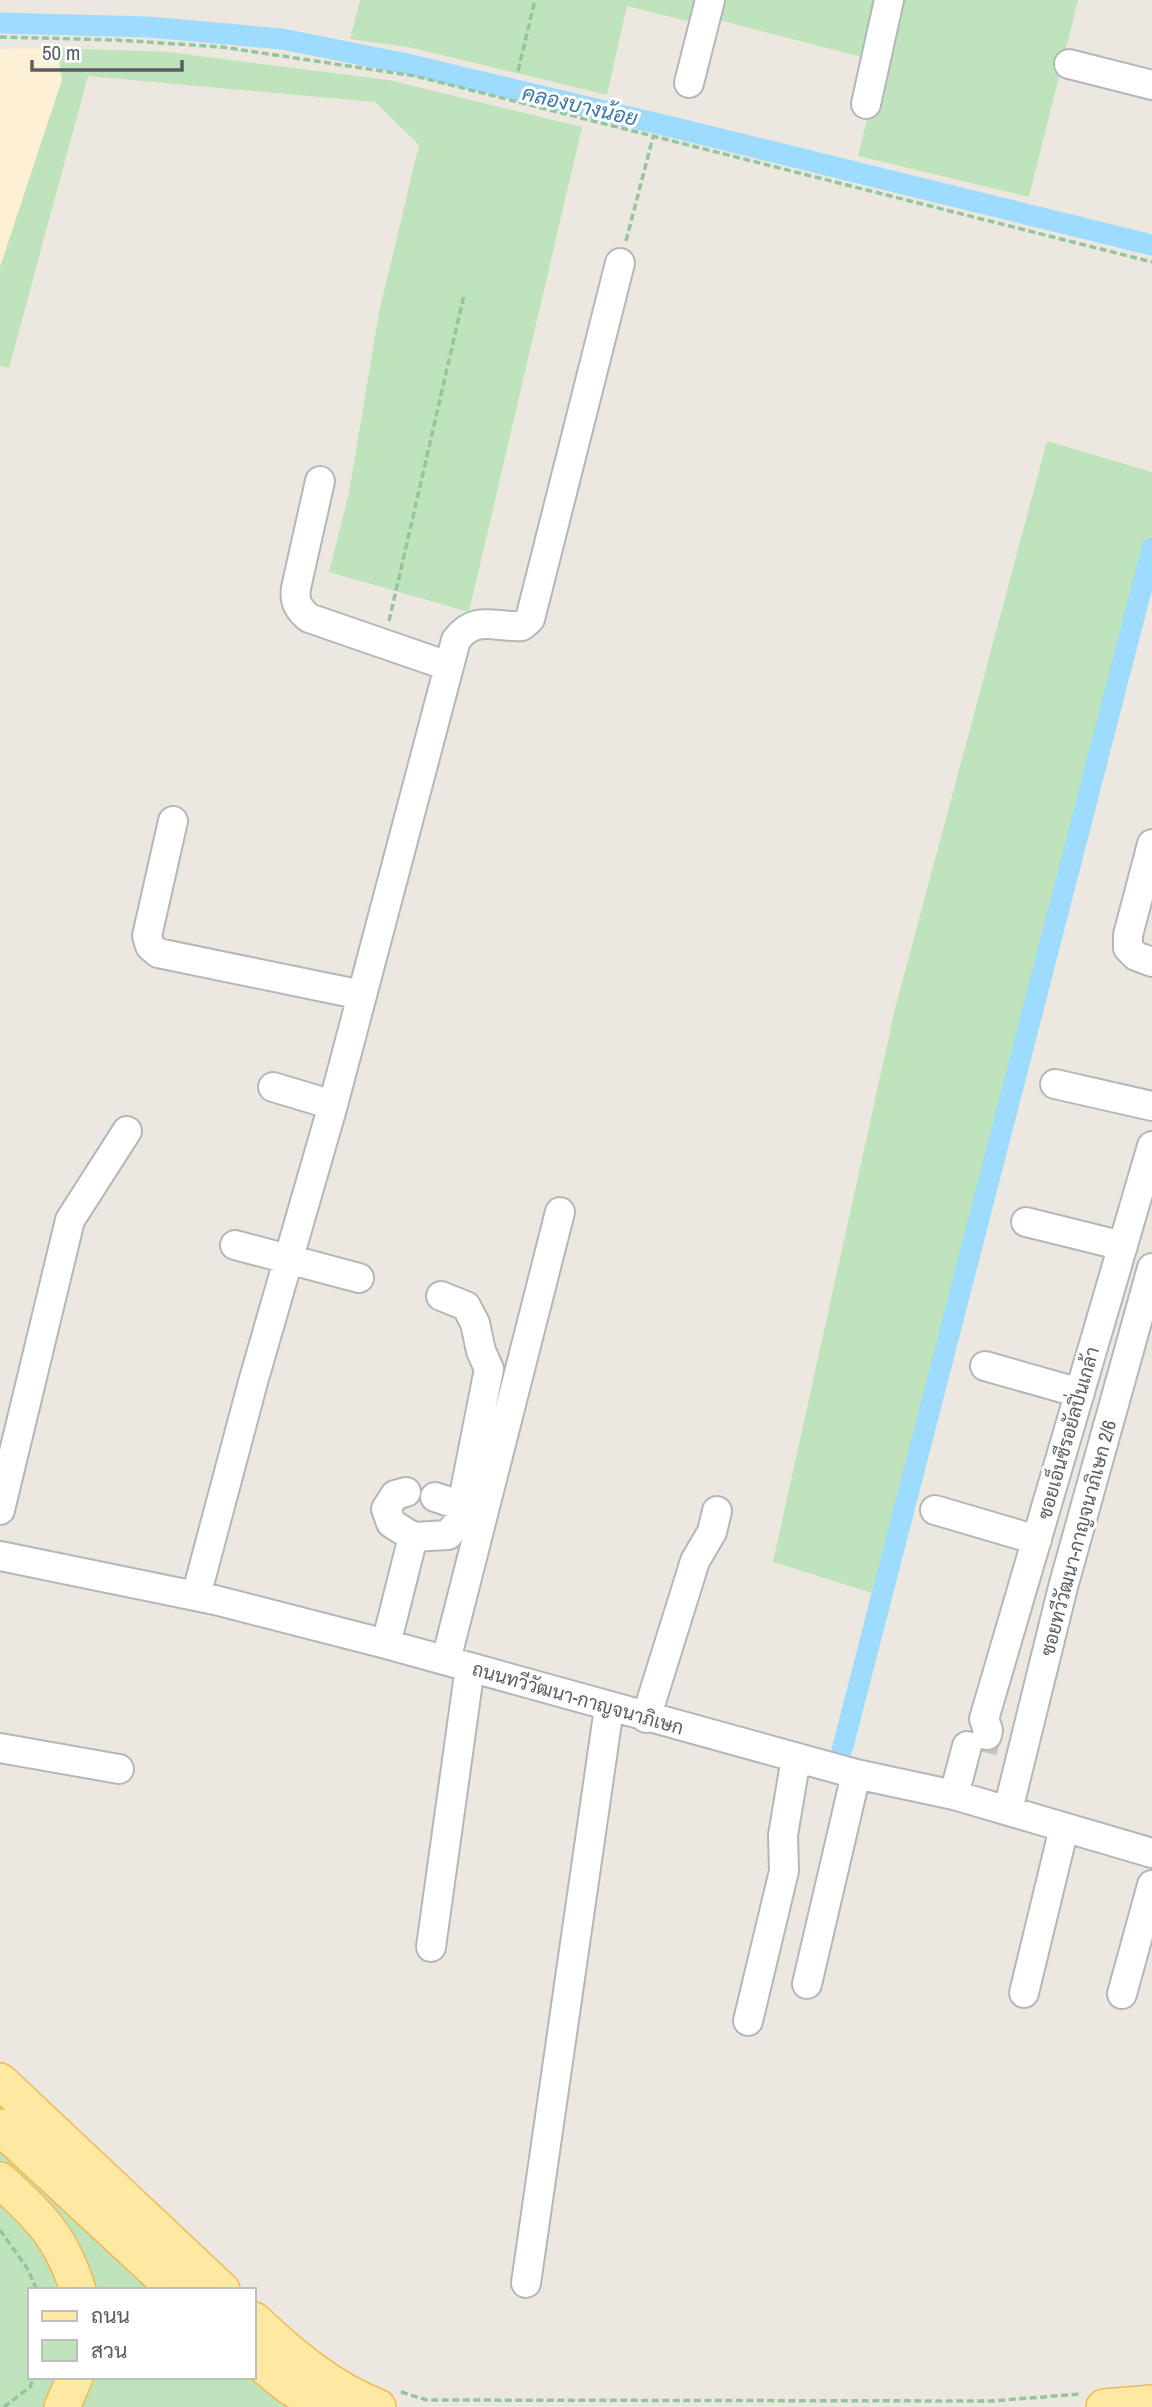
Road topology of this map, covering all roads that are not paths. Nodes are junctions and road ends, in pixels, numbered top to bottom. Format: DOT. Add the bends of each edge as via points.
graph roads {
  1 [pos="710,0"];
  2 [pos="888,0"];
  3 [pos="1069,64"];
  4 [pos="689,83"];
  5 [pos="1152,85"];
  6 [pos="866,104"];
  7 [pos="620,264"];
  8 [pos="320,481"];
  9 [pos="448,666"];
  10 [pos="173,821"];
  11 [pos="1152,844"];
  12 [pos="1152,962"];
  13 [pos="362,995"];
  14 [pos="1055,1084"];
  15 [pos="273,1087"];
  16 [pos="333,1105"];
  17 [pos="1152,1106"];
  18 [pos="127,1130"];
  19 [pos="1152,1146"];
  20 [pos="560,1212"];
  21 [pos="1026,1222"];
  22 [pos="235,1245"];
  23 [pos="1123,1246"];
  24 [pos="288,1258"];
  25 [pos="1152,1268"];
  26 [pos="359,1278"];
  27 [pos="440,1296"];
  28 [pos="985,1366"];
  29 [pos="1080,1393"];
  30 [pos="406,1492"];
  31 [pos="435,1497"];
  32 [pos="462,1506"];
  33 [pos="0,1510"];
  34 [pos="935,1510"];
  35 [pos="717,1511"];
  36 [pos="414,1537"];
  37 [pos="1037,1539"];
  38 [pos="0,1556"];
  39 [pos="196,1597"];
  40 [pos="386,1644"];
  41 [pos="458,1664"];
  42 [pos="609,1708"];
  43 [pos="646,1718"];
  44 [pos="0,1748"];
  45 [pos="796,1758"];
  46 [pos="118,1769"];
  47 [pos="856,1774"];
  48 [pos="963,1797"];
  49 [pos="1008,1810"];
  50 [pos="1064,1828"];
  51 [pos="1152,1853"];
  52 [pos="1152,1885"];
  53 [pos="431,1947"];
  54 [pos="807,1984"];
  55 [pos="1024,1993"];
  56 [pos="1122,1994"];
  57 [pos="748,2021"];
  58 [pos="0,2081"];
  59 [pos="0,2127"];
  60 [pos="0,2180"];
  61 [pos="526,2283"];
  62 [pos="77,2288"];
  63 [pos="174,2288"];
  64 [pos="220,2288"];
  65 [pos="256,2322"];
  66 [pos="256,2360"];
  67 [pos="74,2379"];
  68 [pos="390,2400"];
  69 [pos="1094,2400"];
  70 [pos="1152,2403"];
  71 [pos="62,2407"];
  72 [pos="323,2407"];
  1 -- 4 [label="street"];
  2 -- 6 [label="street"];
  3 -- 5 [label="street"];
  7 -- 9 [label="street" via="530,619 522,626 482,622 471,626 456,640"];
  8 -- 9 [label="street" via="296,588 297,605 309,618"];
  9 -- 13 [label="street"];
  10 -- 13 [label="street" via="148,936 150,946 158,953"];
  11 -- 12 [label="street" via="1128,948"];
  13 -- 16 [label="street"];
  14 -- 17 [label="street"];
  15 -- 16 [label="street"];
  16 -- 24 [label="street"];
  18 -- 33 [label="street" via="70,1220"];
  19 -- 23 [label="street, ซอยเอ็นซีรอยัลปิ่นเกล้า"];
  20 -- 41 [label="street"];
  21 -- 23 [label="street"];
  22 -- 24 [label="street"];
  23 -- 29 [label="street, ซอยเอ็นซีรอยัลปิ่นเกล้า"];
  24 -- 26 [label="street"];
  24 -- 39 [label="street"];
  25 -- 49 [label="street, ซอยทวีวัฒนา-กาญจนาภิเษก 2/6" via="1063,1587"];
  27 -- 32 [label="street" via="466,1306 489,1369"];
  28 -- 29 [label="street"];
  29 -- 37 [label="street, ซอยเอ็นซีรอยัลปิ่นเกล้า"];
  30 -- 36 [label="street" via="395,1495 386,1509 391,1523"];
  31 -- 32 [label="street"];
  32 -- 36 [label="street" via="459,1521 448,1535"];
  34 -- 37 [label="street"];
  35 -- 43 [label="street" via="712,1532 695,1561"];
  36 -- 40 [label="street"];
  37 -- 48 [label="street, ซอยเอ็นซีรอยัลปิ่นเกล้า"];
  38 -- 39 [label="street, ถนนทวีวัฒนา-กาญจนาภิเษก"];
  39 -- 40 [label="street, ถนนทวีวัฒนา-กาญจนาภิเษก"];
  40 -- 41 [label="street, ถนนทวีวัฒนา-กาญจนาภิเษก"];
  41 -- 42 [label="street, ถนนทวีวัฒนา-กาญจนาภิเษก"];
  41 -- 53 [label="street"];
  42 -- 43 [label="street, ถนนทวีวัฒนา-กาญจนาภิเษก"];
  42 -- 61 [label="street"];
  43 -- 45 [label="street, ถนนทวีวัฒนา-กาญจนาภิเษก"];
  44 -- 46 [label="street"];
  45 -- 47 [label="street, ถนนทวีวัฒนา-กาญจนาภิเษก"];
  45 -- 57 [label="street" via="783,1835 784,1871"];
  47 -- 48 [label="street, ถนนทวีวัฒนา-กาญจนาภิเษก"];
  47 -- 54 [label="street"];
  48 -- 49 [label="street, ถนนทวีวัฒนา-กาญจนาภิเษก"];
  49 -- 50 [label="street, ถนนทวีวัฒนา-กาญจนาภิเษก"];
  50 -- 51 [label="street, ถนนทวีวัฒนา-กาญจนาภิเษก"];
  50 -- 55 [label="street"];
  52 -- 56 [label="street"];
  58 -- 64 [label="main road"];
  59 -- 63 [label="main road"];
  60 -- 62 [label="main road" via="53,2233"];
  65 -- 68 [label="main road" via="314,2372 356,2398"];
  66 -- 72 [label="main road"];
  67 -- 71 [label="main road"];
  69 -- 70 [label="main road"];
}
